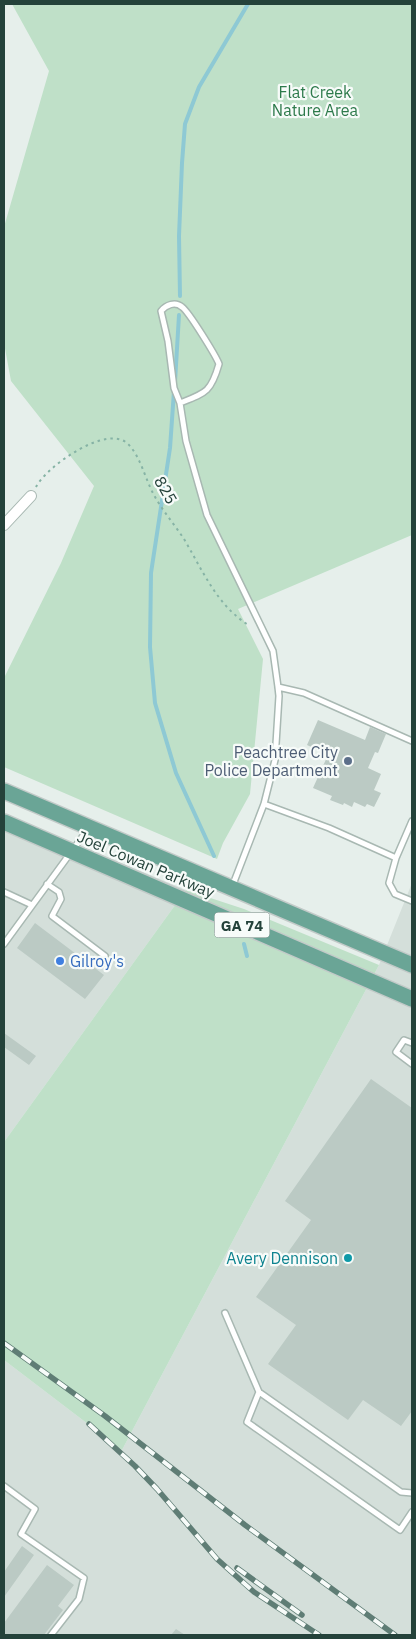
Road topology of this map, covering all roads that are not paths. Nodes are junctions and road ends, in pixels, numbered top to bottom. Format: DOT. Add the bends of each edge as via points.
graph roads {
  1 [pos="180,403"];
  2 [pos="31,496"];
  3 [pos="4,525"];
  4 [pos="278,687"];
  5 [pos="412,741"];
  6 [pos="4,791"];
  7 [pos="264,804"];
  8 [pos="412,821"];
  9 [pos="4,822"];
  10 [pos="90,827"];
  11 [pos="72,851"];
  12 [pos="396,858"];
  13 [pos="47,884"];
  14 [pos="232,888"];
  15 [pos="4,892"];
  16 [pos="412,902"];
  17 [pos="32,905"];
  18 [pos="4,944"];
  19 [pos="105,956"];
  20 [pos="412,966"];
  21 [pos="412,999"];
  22 [pos="412,1043"];
  23 [pos="412,1064"];
  24 [pos="225,1313"];
  25 [pos="259,1392"];
  26 [pos="4,1486"];
  27 [pos="412,1493"];
  28 [pos="412,1512"];
  29 [pos="52,1635"];
  1 -- 1 [label="lane" via="174,388 161,311 175,304 188,315 219,364 214,384 207,391"];
  1 -- 4 [label="lane" via="186,441 207,515 266,634 273,651"];
  2 -- 3 [label="street"];
  4 -- 5 [label="lane" via="304,693"];
  4 -- 7 [label="lane" via="275,760"];
  6 -- 10 [label="main road, Joel Cowan Parkway / GA 74"];
  7 -- 12 [label="lane"];
  7 -- 14 [label="lane"];
  8 -- 12 [label="lane"];
  9 -- 11 [label="main road, Joel Cowan Parkway / GA 74"];
  10 -- 11 [label="lane"];
  10 -- 14 [label="main road, Joel Cowan Parkway / GA 74"];
  11 -- 13 [label="lane"];
  11 -- 21 [label="main road, Joel Cowan Parkway / GA 74"];
  12 -- 16 [label="lane" via="389,883 395,894"];
  13 -- 17 [label="lane"];
  13 -- 19 [label="lane" via="59,892 61,899 52,916"];
  14 -- 20 [label="main road, Joel Cowan Parkway / GA 74"];
  15 -- 17 [label="lane"];
  17 -- 18 [label="lane"];
  22 -- 23 [label="lane" via="404,1040 396,1052"];
  24 -- 25 [label="lane"];
  25 -- 27 [label="lane" via="401,1492"];
  25 -- 28 [label="lane" via="247,1422 400,1530"];
  26 -- 29 [label="lane" via="34,1509 22,1534 84,1578 78,1599"];
}
